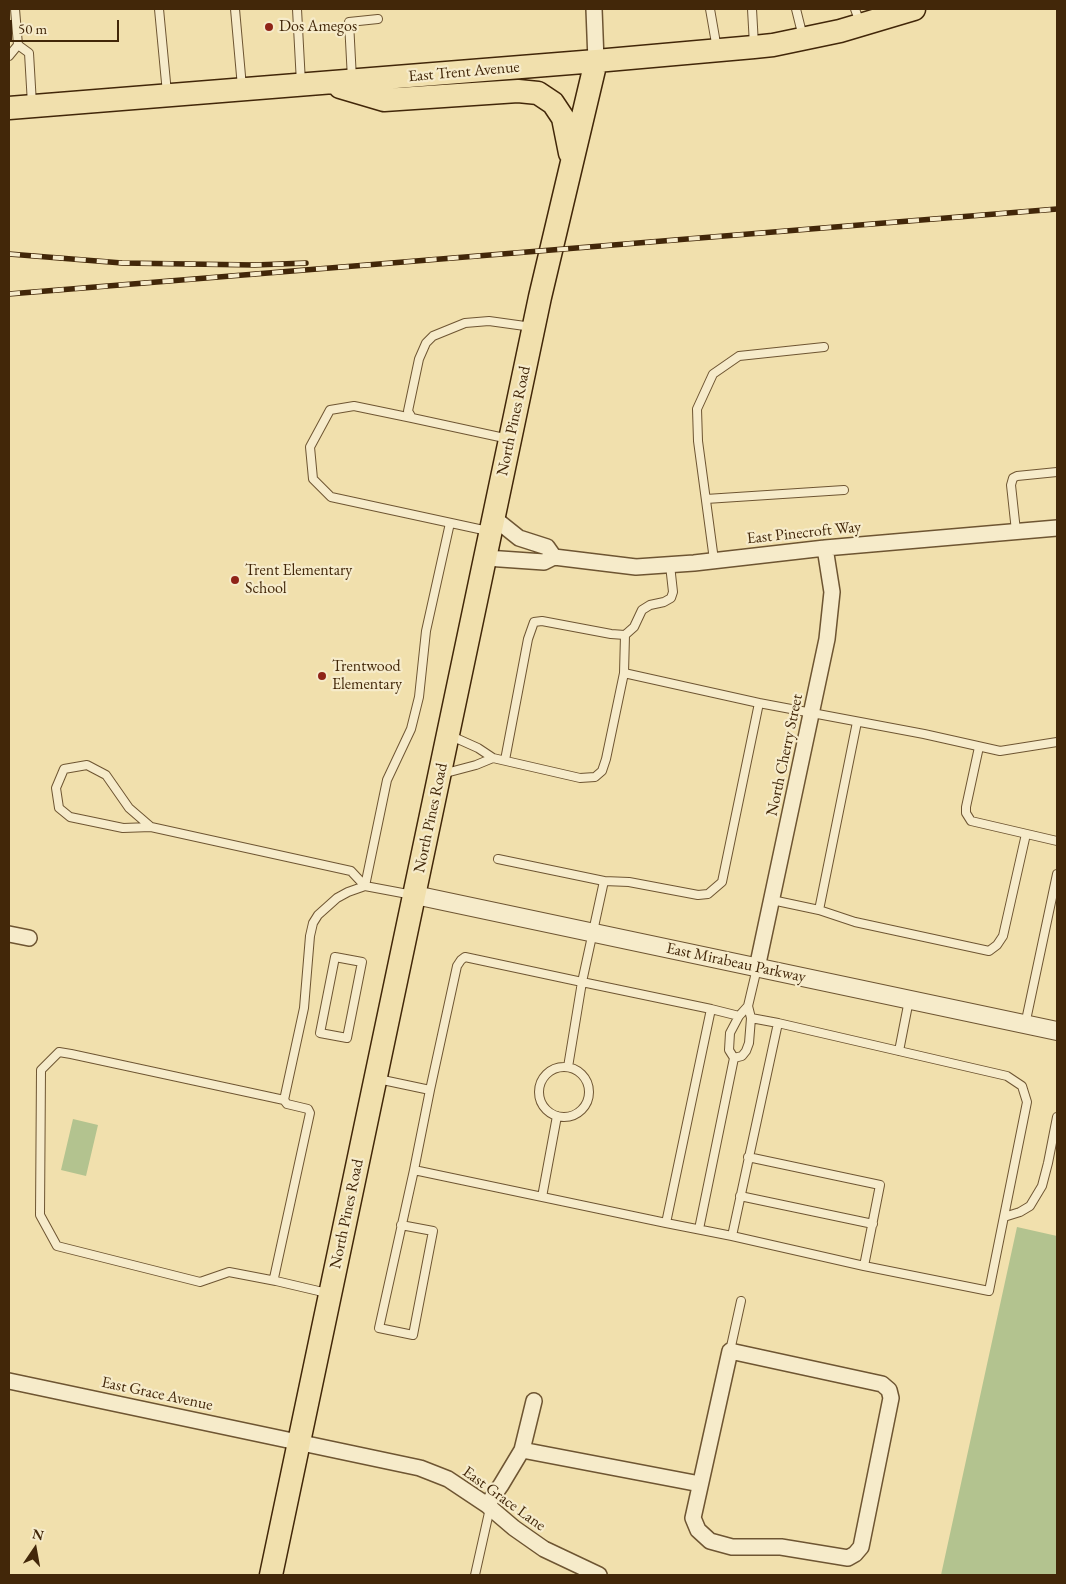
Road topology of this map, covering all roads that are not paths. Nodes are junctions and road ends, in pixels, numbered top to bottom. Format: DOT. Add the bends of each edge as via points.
graph roads {
  1 [pos="15,9"];
  2 [pos="159,9"];
  3 [pos="236,9"];
  4 [pos="297,9"];
  5 [pos="594,9"];
  6 [pos="710,9"];
  7 [pos="752,9"];
  8 [pos="796,9"];
  9 [pos="908,10"];
  10 [pos="858,17"];
  11 [pos="378,19"];
  12 [pos="803,39"];
  13 [pos="18,45"];
  14 [pos="754,47"];
  15 [pos="717,51"];
  16 [pos="9,56"];
  17 [pos="596,61"];
  18 [pos="352,81"];
  19 [pos="327,82"];
  20 [pos="301,85"];
  21 [pos="242,89"];
  22 [pos="167,95"];
  23 [pos="32,106"];
  24 [pos="9,108"];
  25 [pos="572,160"];
  26 [pos="534,327"];
  27 [pos="824,347"];
  28 [pos="412,418"];
  29 [pos="510,439"];
  30 [pos="1057,472"];
  31 [pos="844,490"];
  32 [pos="706,499"];
  33 [pos="450,523"];
  34 [pos="492,525"];
  35 [pos="1057,528"];
  36 [pos="1016,531"];
  37 [pos="825,548"];
  38 [pos="554,557"];
  39 [pos="486,558"];
  40 [pos="714,560"];
  41 [pos="670,565"];
  42 [pos="625,635"];
  43 [pos="624,673"];
  44 [pos="759,703"];
  45 [pos="811,713"];
  46 [pos="857,722"];
  47 [pos="449,735"];
  48 [pos="1057,742"];
  49 [pos="979,747"];
  50 [pos="493,758"];
  51 [pos="505,760"];
  52 [pos="440,774"];
  53 [pos="151,827"];
  54 [pos="1026,834"];
  55 [pos="1057,841"];
  56 [pos="498,859"];
  57 [pos="1057,874"];
  58 [pos="604,881"];
  59 [pos="365,886"];
  60 [pos="415,895"];
  61 [pos="772,900"];
  62 [pos="819,910"];
  63 [pos="592,933"];
  64 [pos="9,934"];
  65 [pos="29,938"];
  66 [pos="757,968"];
  67 [pos="582,982"];
  68 [pos="909,1000"];
  69 [pos="748,1006"];
  70 [pos="711,1009"];
  71 [pos="739,1016"];
  72 [pos="751,1018"];
  73 [pos="778,1023"];
  74 [pos="1025,1025"];
  75 [pos="320,1032"];
  76 [pos="1057,1032"];
  77 [pos="899,1051"];
  78 [pos="734,1058"];
  79 [pos="568,1067"];
  80 [pos="376,1079"];
  81 [pos="430,1090"];
  82 [pos="284,1100"];
  83 [pos="557,1116"];
  84 [pos="1057,1117"];
  85 [pos="1055,1146"];
  86 [pos="748,1157"];
  87 [pos="414,1170"];
  88 [pos="740,1196"];
  89 [pos="542,1197"];
  90 [pos="1004,1218"];
  91 [pos="666,1223"];
  92 [pos="873,1224"];
  93 [pos="401,1225"];
  94 [pos="699,1229"];
  95 [pos="732,1236"];
  96 [pos="864,1266"];
  97 [pos="276,1281"];
  98 [pos="330,1293"];
  99 [pos="741,1301"];
  100 [pos="730,1351"];
  101 [pos="9,1381"];
  102 [pos="534,1401"];
  103 [pos="298,1442"];
  104 [pos="522,1450"];
  105 [pos="700,1484"];
  106 [pos="489,1506"];
  107 [pos="270,1575"];
  108 [pos="475,1575"];
  109 [pos="599,1575"];
  1 -- 13 [label="lane"];
  2 -- 22 [label="lane"];
  3 -- 21 [label="lane"];
  4 -- 20 [label="lane"];
  5 -- 17 [label="street"];
  6 -- 15 [label="lane"];
  7 -- 14 [label="lane"];
  8 -- 12 [label="lane"];
  9 -- 10 [label="main road, East Trent Avenue"];
  10 -- 12 [label="main road, East Trent Avenue"];
  11 -- 18 [label="lane" via="349,22"];
  12 -- 14 [label="main road, East Trent Avenue"];
  13 -- 16 [label="lane"];
  13 -- 23 [label="lane" via="29,53"];
  14 -- 15 [label="main road, East Trent Avenue"];
  15 -- 17 [label="main road, East Trent Avenue"];
  17 -- 18 [label="main road, East Trent Avenue"];
  17 -- 25 [label="main road, North Pines Road"];
  18 -- 19 [label="main road, East Trent Avenue"];
  19 -- 20 [label="main road, East Trent Avenue"];
  19 -- 25 [label="main road" via="384,100 518,91 538,93 553,102 563,118"];
  20 -- 21 [label="main road, East Trent Avenue"];
  21 -- 22 [label="main road, East Trent Avenue"];
  22 -- 23 [label="main road, East Trent Avenue"];
  23 -- 24 [label="main road, East Trent Avenue"];
  25 -- 26 [label="main road, North Pines Road"];
  26 -- 28 [label="lane" via="489,320 466,323 432,336 419,358 408,411"];
  26 -- 29 [label="main road, North Pines Road"];
  27 -- 32 [label="lane" via="739,356 713,374 698,409 698,441"];
  28 -- 29 [label="lane"];
  28 -- 33 [label="lane" via="354,406 330,410 310,447 313,479 331,496"];
  29 -- 34 [label="main road, North Pines Road"];
  30 -- 36 [label="lane" via="1013,478"];
  31 -- 32 [label="lane"];
  32 -- 40 [label="lane"];
  33 -- 34 [label="lane"];
  33 -- 59 [label="lane" via="426,631 412,729 387,780"];
  34 -- 38 [label="street, East Pinecroft Way" via="547,547"];
  34 -- 39 [label="main road, North Pines Road"];
  35 -- 36 [label="street, East Pinecroft Way"];
  36 -- 37 [label="street, East Pinecroft Way"];
  37 -- 40 [label="street, East Pinecroft Way"];
  37 -- 45 [label="street, North Cherry Street" via="832,592 827,639"];
  38 -- 39 [label="street, East Pinecroft Way" via="544,562"];
  38 -- 41 [label="street, East Pinecroft Way" via="636,567"];
  39 -- 47 [label="main road, North Pines Road"];
  40 -- 41 [label="street, East Pinecroft Way"];
  41 -- 42 [label="lane" via="671,598 642,610 634,627"];
  42 -- 43 [label="lane"];
  42 -- 51 [label="lane" via="534,622"];
  43 -- 44 [label="lane"];
  43 -- 51 [label="lane" via="602,771 580,778"];
  44 -- 45 [label="lane"];
  44 -- 58 [label="lane" via="722,882 708,894 698,895 629,882"];
  45 -- 46 [label="lane"];
  45 -- 61 [label="street, North Cherry Street"];
  46 -- 49 [label="lane"];
  46 -- 62 [label="lane"];
  47 -- 50 [label="lane"];
  47 -- 52 [label="main road, North Pines Road"];
  48 -- 49 [label="lane" via="1000,751"];
  49 -- 54 [label="lane" via="966,814 971,821"];
  50 -- 51 [label="lane"];
  50 -- 52 [label="lane"];
  52 -- 60 [label="main road, North Pines Road"];
  53 -- 53 [label="lane" via="129,808 106,775 87,765 64,769 56,788 59,808 70,817 124,828"];
  53 -- 59 [label="lane" via="351,871"];
  54 -- 55 [label="lane"];
  54 -- 62 [label="lane" via="1003,936 989,951 855,922"];
  56 -- 58 [label="lane"];
  57 -- 74 [label="lane"];
  58 -- 63 [label="lane"];
  59 -- 60 [label="lane"];
  59 -- 82 [label="lane" via="337,898 313,923 304,1008"];
  60 -- 63 [label="street, East Mirabeau Parkway"];
  60 -- 80 [label="main road, North Pines Road"];
  61 -- 62 [label="lane"];
  61 -- 66 [label="street, North Cherry Street"];
  63 -- 66 [label="street, East Mirabeau Parkway"];
  63 -- 67 [label="lane"];
  64 -- 65 [label="street"];
  66 -- 68 [label="street, East Mirabeau Parkway"];
  66 -- 69 [label="lane"];
  67 -- 70 [label="lane"];
  67 -- 79 [label="lane"];
  67 -- 81 [label="lane" via="469,957 461,960"];
  68 -- 74 [label="street, East Mirabeau Parkway"];
  68 -- 77 [label="lane"];
  69 -- 71 [label="lane"];
  69 -- 72 [label="lane"];
  70 -- 71 [label="lane"];
  70 -- 91 [label="lane"];
  71 -- 78 [label="lane" via="729,1038"];
  72 -- 73 [label="lane"];
  72 -- 78 [label="lane" via="746,1052"];
  73 -- 77 [label="lane"];
  73 -- 86 [label="lane"];
  74 -- 76 [label="street, East Mirabeau Parkway"];
  75 -- 75 [label="lane" via="347,1038 362,962 335,956"];
  77 -- 90 [label="lane" via="1008,1076 1022,1086 1028,1102"];
  78 -- 94 [label="lane"];
  79 -- 83 [label="lane" via="551,1070 540,1082 539,1099 549,1113"];
  79 -- 83 [label="lane" via="576,1069 587,1081 589,1097 586,1105 573,1116"];
  80 -- 81 [label="lane"];
  80 -- 98 [label="main road, North Pines Road"];
  81 -- 87 [label="lane"];
  82 -- 97 [label="lane" via="287,1104 308,1109 310,1113 274,1278"];
  82 -- 97 [label="lane" via="59,1052 41,1070 40,1215 56,1246 200,1282 229,1272"];
  83 -- 89 [label="lane"];
  84 -- 85 [label="lane"];
  85 -- 90 [label="lane" via="1042,1186 1030,1206"];
  86 -- 88 [label="lane"];
  86 -- 92 [label="lane" via="880,1185"];
  87 -- 89 [label="lane"];
  87 -- 93 [label="lane"];
  88 -- 92 [label="lane"];
  88 -- 95 [label="lane"];
  89 -- 91 [label="lane"];
  90 -- 96 [label="lane" via="989,1291"];
  91 -- 94 [label="lane"];
  92 -- 96 [label="lane"];
  93 -- 93 [label="lane" via="379,1328 413,1335 433,1231"];
  94 -- 95 [label="lane"];
  95 -- 96 [label="lane"];
  97 -- 98 [label="lane"];
  98 -- 103 [label="main road, North Pines Road"];
  99 -- 100 [label="lane"];
  100 -- 105 [label="street"];
  100 -- 105 [label="street" via="882,1384 889,1390 891,1398 861,1547 848,1558 781,1547 732,1547 710,1541 698,1530 693,1518"];
  101 -- 103 [label="street, East Grace Avenue"];
  102 -- 104 [label="street"];
  103 -- 106 [label="street, East Grace Lane" via="420,1468 448,1479"];
  103 -- 107 [label="main road, North Pines Road"];
  104 -- 105 [label="street"];
  104 -- 106 [label="street"];
  106 -- 108 [label="lane"];
  106 -- 109 [label="street, East Grace Lane" via="544,1549"];
}
